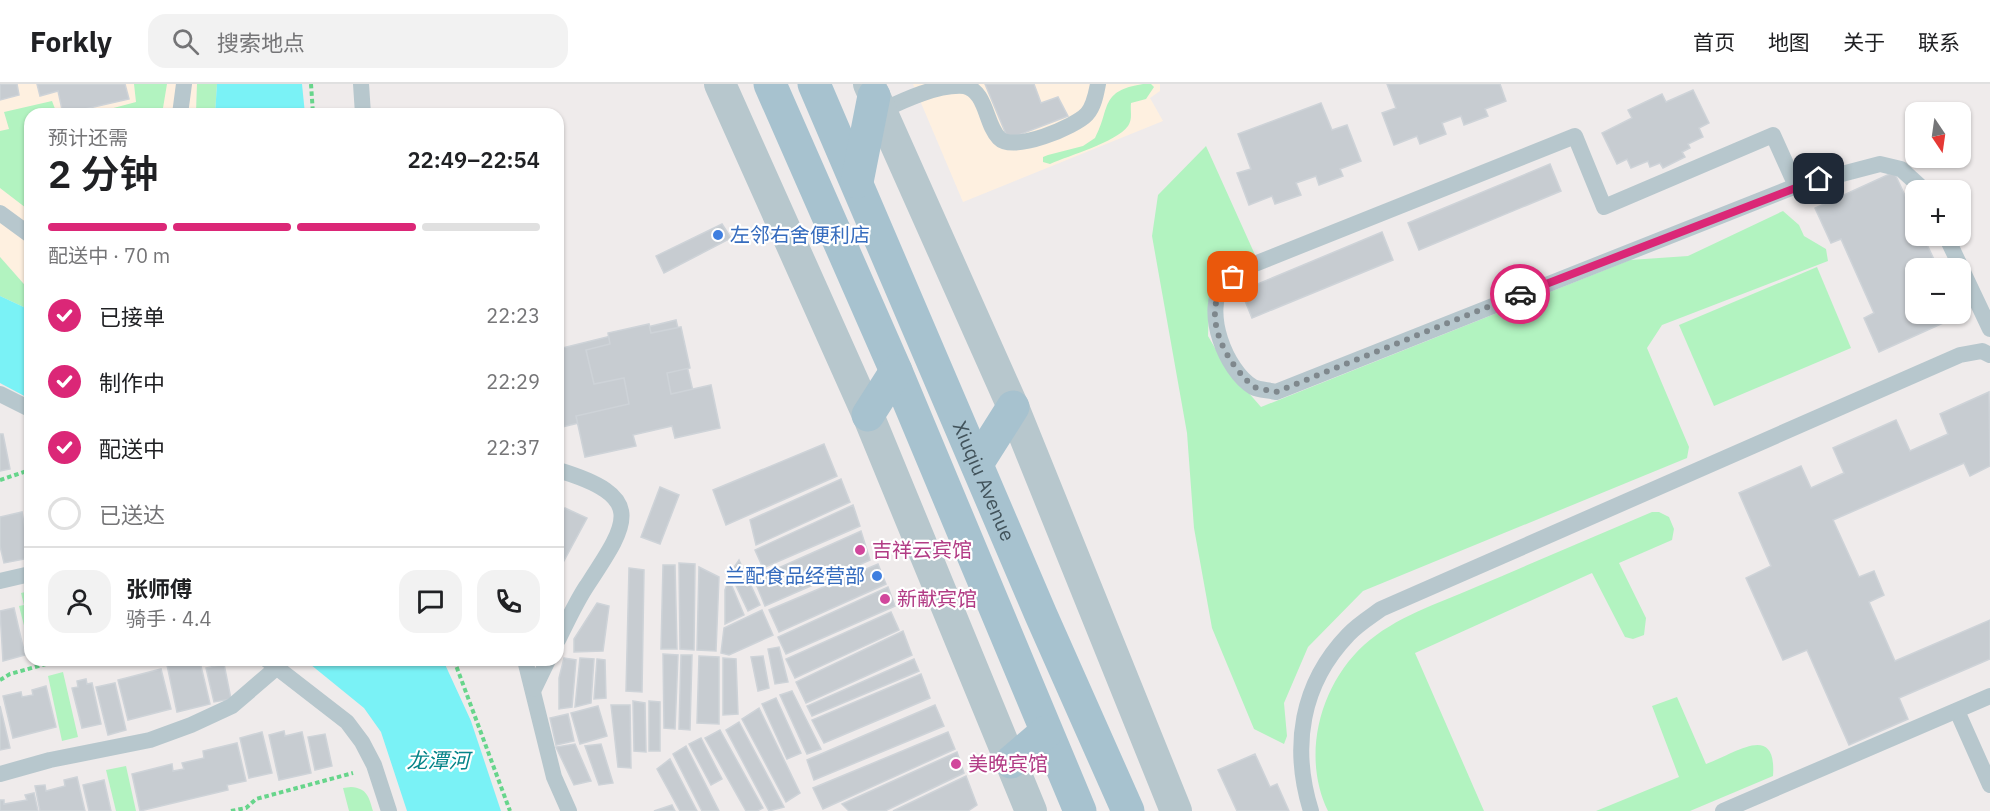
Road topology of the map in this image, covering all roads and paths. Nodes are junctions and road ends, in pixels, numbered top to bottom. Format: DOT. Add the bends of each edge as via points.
graph roads {
  1 [pos="184,84"];
  2 [pos="311,84"];
  3 [pos="361,84"];
  4 [pos="720,84"];
  5 [pos="770,84"];
  6 [pos="814,84"];
  7 [pos="1098,84"];
  8 [pos="872,92"];
  9 [pos="181,108"];
  10 [pos="313,108"];
  11 [pos="363,108"];
  12 [pos="1913,180"];
  13 [pos="857,182"];
  14 [pos="1796,186"];
  15 [pos="0,213"];
  16 [pos="24,231"];
  17 [pos="1951,246"];
  18 [pos="1990,329"];
  19 [pos="1990,335"];
  20 [pos="1986,353"];
  21 [pos="896,371"];
  22 [pos="0,394"];
  23 [pos="24,406"];
  24 [pos="1013,407"];
  25 [pos="868,415"];
  26 [pos="976,464"];
  27 [pos="24,472"];
  28 [pos="564,472"];
  29 [pos="0,480"];
  30 [pos="24,575"];
  31 [pos="0,581"];
  32 [pos="564,628"];
  33 [pos="39,666"];
  34 [pos="269,666"];
  35 [pos="274,666"];
  36 [pos="456,666"];
  37 [pos="527,666"];
  38 [pos="545,666"];
  39 [pos="0,680"];
  40 [pos="534,689"];
  41 [pos="1990,696"];
  42 [pos="1957,711"];
  43 [pos="1046,732"];
  44 [pos="1011,762"];
  45 [pos="374,765"];
  46 [pos="0,774"];
  47 [pos="1990,785"];
  48 [pos="231,811"];
  49 [pos="389,811"];
  50 [pos="510,811"];
  51 [pos="569,811"];
  52 [pos="1031,811"];
  53 [pos="1080,811"];
  54 [pos="1128,811"];
  55 [pos="1176,811"];
  56 [pos="1311,811"];
  57 [pos="1723,811"];
  1 -- 9 [label="lane"];
  2 -- 10 [label="path"];
  3 -- 11 [label="lane"];
  4 -- 25 [label="street"];
  5 -- 21 [label="main road, Xiuqiu Avenue"];
  6 -- 13 [label="main road, Xiuqiu Avenue"];
  7 -- 8 [label="lane" via="1089,112 1077,123 1022,143 1008,144 998,138 975,92 966,86 951,85 909,98"];
  8 -- 13 [label="main road"];
  8 -- 24 [label="street"];
  12 -- 14 [label="lane" via="1901,169 1880,164"];
  13 -- 26 [label="main road, Xiuqiu Avenue"];
  14 -- 14 [label="lane" via="1276,392 1253,386 1231,363 1218,337 1214,312 1223,284 1242,269 1575,136 1604,207 1773,135"];
  15 -- 16 [label="lane"];
  17 -- 18 [label="lane"];
  19 -- 20 [label="lane"];
  20 -- 56 [label="lane" via="1960,355 1381,609 1349,633 1324,665 1312,690 1299,748"];
  21 -- 25 [label="main road"];
  21 -- 43 [label="main road, Xiuqiu Avenue"];
  22 -- 23 [label="lane"];
  24 -- 26 [label="main road"];
  24 -- 55 [label="street"];
  25 -- 44 [label="street"];
  26 -- 54 [label="main road, Xiuqiu Avenue"];
  27 -- 29 [label="path"];
  28 -- 32 [label="lane" via="597,483 618,502 623,518 619,535"];
  30 -- 31 [label="lane"];
  33 -- 39 [label="path"];
  34 -- 46 [label="lane" via="232,706 191,725 150,740"];
  35 -- 45 [label="lane" via="347,722"];
  36 -- 50 [label="path"];
  37 -- 40 [label="lane"];
  38 -- 40 [label="lane"];
  40 -- 51 [label="lane" via="554,777"];
  41 -- 42 [label="lane"];
  42 -- 47 [label="lane"];
  42 -- 57 [label="lane"];
  43 -- 44 [label="main road"];
  43 -- 53 [label="main road, Xiuqiu Avenue"];
  44 -- 52 [label="street"];
  45 -- 48 [label="path" via="256,799 246,808"];
  45 -- 49 [label="lane"];
}
